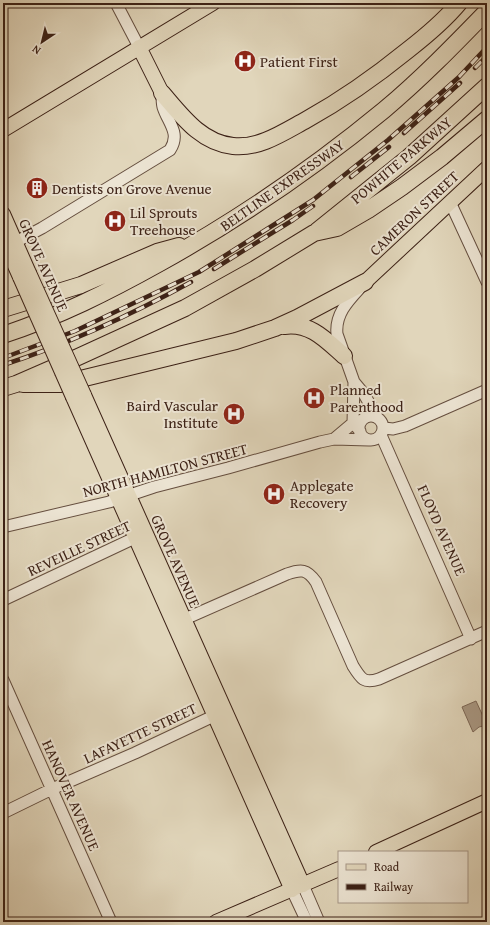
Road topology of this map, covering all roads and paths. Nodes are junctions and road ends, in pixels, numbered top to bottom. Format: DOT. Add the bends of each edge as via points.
graph roads {
  1 [pos="116,3"];
  2 [pos="214,3"];
  3 [pos="459,3"];
  4 [pos="487,11"];
  5 [pos="139,47"];
  6 [pos="487,86"];
  7 [pos="162,93"];
  8 [pos="487,119"];
  9 [pos="3,130"];
  10 [pos="487,168"];
  11 [pos="450,202"];
  12 [pos="3,214"];
  13 [pos="314,233"];
  14 [pos="205,238"];
  15 [pos="8,243"];
  16 [pos="364,282"];
  17 [pos="487,282"];
  18 [pos="3,309"];
  19 [pos="275,328"];
  20 [pos="3,335"];
  21 [pos="344,356"];
  22 [pos="354,382"];
  23 [pos="9,386"];
  24 [pos="487,390"];
  25 [pos="377,417"];
  26 [pos="358,424"];
  27 [pos="382,431"];
  28 [pos="334,439"];
  29 [pos="369,440"];
  30 [pos="124,497"];
  31 [pos="3,528"];
  32 [pos="141,535"];
  33 [pos="3,600"];
  34 [pos="179,622"];
  35 [pos="487,631"];
  36 [pos="471,639"];
  37 [pos="3,680"];
  38 [pos="220,713"];
  39 [pos="52,789"];
  40 [pos="487,801"];
  41 [pos="3,813"];
  42 [pos="378,851"];
  43 [pos="338,869"];
  44 [pos="297,888"];
  45 [pos="111,922"];
  46 [pos="216,922"];
  47 [pos="307,922"];
  48 [pos="319,922"];
  1 -- 5 [label="street"];
  2 -- 5 [label="main road"];
  3 -- 7 [label="highway" via="421,40 366,83 284,132 261,142 232,146 207,138 185,120"];
  4 -- 14 [label="highway, BELTLINE EXPRESSWAY" via="432,67 385,109 310,167"];
  5 -- 7 [label="main road"];
  5 -- 9 [label="main road"];
  6 -- 13 [label="highway, POWHITE PARKWAY" via="409,157"];
  7 -- 15 [label="street" via="163,106 176,136 175,144 170,150"];
  8 -- 13 [label="highway" via="442,157 368,210 337,228"];
  10 -- 11 [label="main road, CAMERON STREET"];
  11 -- 16 [label="main road, CAMERON STREET"];
  11 -- 17 [label="street"];
  12 -- 15 [label="main road, GROVE AVENUE"];
  13 -- 23 [label="highway" via="185,308"];
  14 -- 18 [label="highway" via="157,252 81,285"];
  14 -- 20 [label="highway, BELTLINE EXPRESSWAY" via="68,311"];
  15 -- 30 [label="main road, GROVE AVENUE, bridge" via="25,275"];
  16 -- 19 [label="highway"];
  16 -- 21 [label="street" via="343,308 337,322 337,334"];
  19 -- 21 [label="highway" via="295,325 312,330"];
  19 -- 23 [label="highway" via="236,341 60,384"];
  21 -- 22 [label="street"];
  22 -- 25 [label="street"];
  22 -- 26 [label="street"];
  24 -- 27 [label="street" via="405,426"];
  25 -- 26 [label="street" via="371,415"];
  25 -- 27 [label="street" via="382,421"];
  26 -- 28 [label="street, NORTH HAMILTON STREET"];
  26 -- 29 [label="street" via="363,436"];
  27 -- 29 [label="street" via="376,439"];
  27 -- 36 [label="street, FLOYD AVENUE"];
  28 -- 29 [label="street, NORTH HAMILTON STREET"];
  28 -- 30 [label="street, NORTH HAMILTON STREET"];
  30 -- 31 [label="street, NORTH HAMILTON STREET"];
  30 -- 32 [label="main road, GROVE AVENUE"];
  32 -- 33 [label="street, REVEILLE STREET"];
  32 -- 34 [label="main road, GROVE AVENUE"];
  34 -- 36 [label="street" via="287,574 306,571 316,582 359,676 366,681 379,679"];
  34 -- 38 [label="main road, GROVE AVENUE"];
  35 -- 36 [label="street"];
  37 -- 39 [label="street, HANOVER AVENUE"];
  38 -- 39 [label="street, LAFAYETTE STREET"];
  38 -- 44 [label="main road, GROVE AVENUE"];
  39 -- 41 [label="street, LAFAYETTE STREET"];
  39 -- 45 [label="street, HANOVER AVENUE"];
  40 -- 42 [label="main road"];
  43 -- 44 [label="main road"];
  44 -- 46 [label="main road"];
  44 -- 47 [label="street, GROVE AVENUE"];
  44 -- 48 [label="street, GROVE AVENUE"];
}
